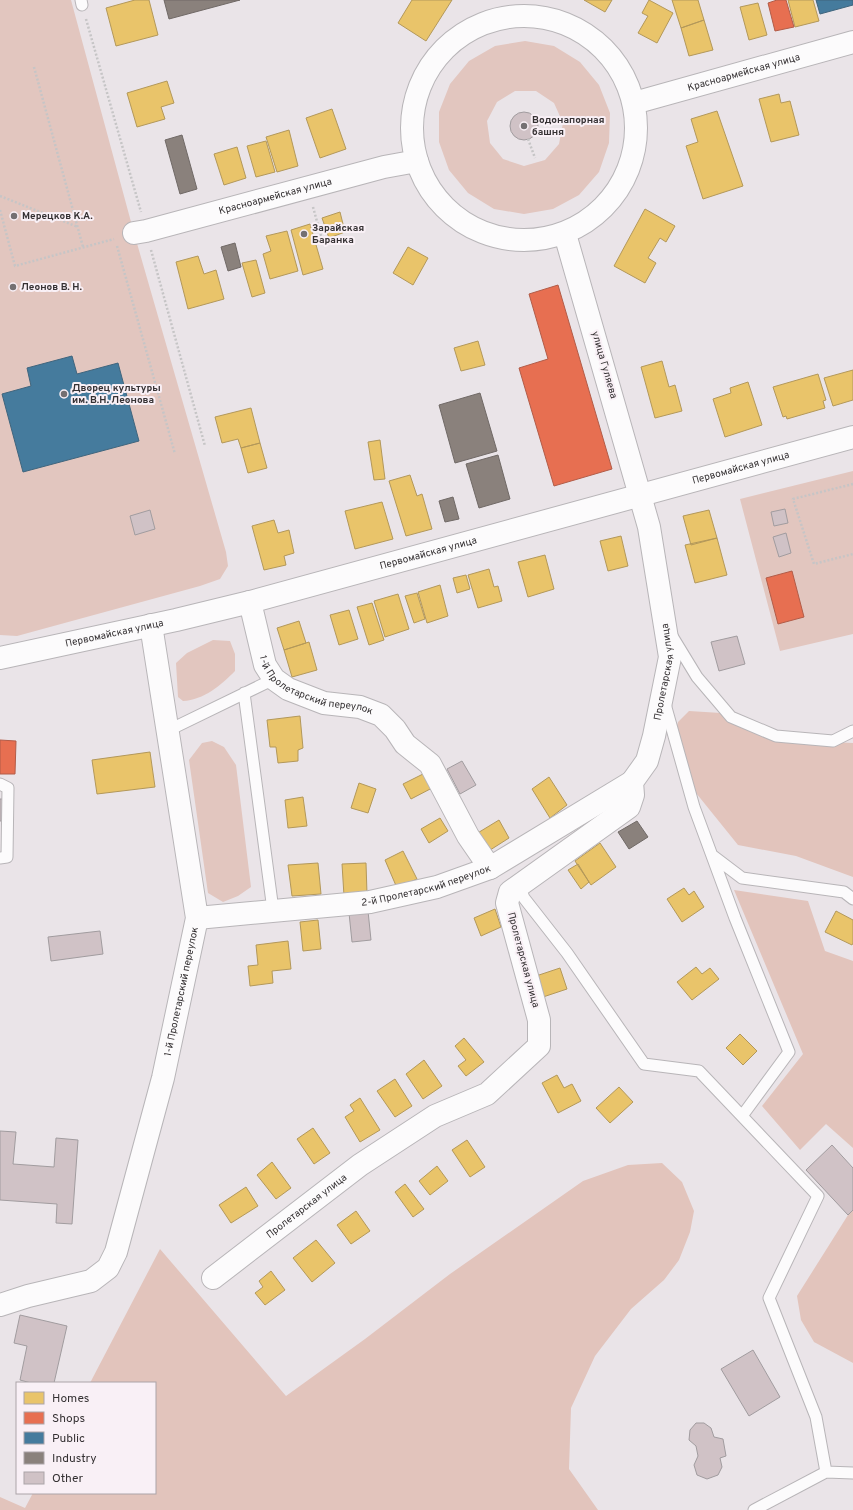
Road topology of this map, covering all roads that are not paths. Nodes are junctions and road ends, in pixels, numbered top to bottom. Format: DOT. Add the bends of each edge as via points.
graph roads {
  1 [pos="504,9"];
  2 [pos="853,42"];
  3 [pos="634,103"];
  4 [pos="417,161"];
  5 [pos="140,232"];
  6 [pos="566,234"];
  7 [pos="853,438"];
  8 [pos="641,496"];
  9 [pos="250,602"];
  10 [pos="664,624"];
  11 [pos="151,625"];
  12 [pos="0,658"];
  13 [pos="274,679"];
  14 [pos="244,693"];
  15 [pos="662,693"];
  16 [pos="167,731"];
  17 [pos="853,731"];
  18 [pos="632,782"];
  19 [pos="0,784"];
  20 [pos="713,856"];
  21 [pos="0,858"];
  22 [pos="490,868"];
  23 [pos="519,885"];
  24 [pos="853,899"];
  25 [pos="273,910"];
  26 [pos="197,918"];
  27 [pos="742,1116"];
  28 [pos="213,1278"];
  29 [pos="0,1305"];
  30 [pos="826,1472"];
  31 [pos="853,1473"];
  32 [pos="754,1510"];
  1 -- 3 [label="street" via="517,15 546,17 573,26 597,42 616,63 630,88"];
  1 -- 4 [label="street" via="491,20 462,33 438,55 421,82 412,113 413,145"];
  2 -- 3 [label="street, Красноармейская улица"];
  3 -- 6 [label="street" via="635,151 623,183 601,210"];
  4 -- 5 [label="street, Красноармейская улица" via="384,167"];
  4 -- 6 [label="street" via="422,175 442,205 471,227 506,239 542,239"];
  6 -- 8 [label="street, улица Гуляева"];
  7 -- 8 [label="street, Первомайская улица"];
  8 -- 9 [label="street, Первомайская улица"];
  8 -- 10 [label="street, Пролетарская улица" via="649,527"];
  9 -- 11 [label="street, Первомайская улица"];
  9 -- 13 [label="street, 1-й Пролетарский переулок" via="265,665"];
  10 -- 15 [label="street, Пролетарская улица" via="670,657"];
  10 -- 17 [label="lane" via="698,677 731,717 776,736 833,741"];
  11 -- 12 [label="street, Первомайская улица"];
  11 -- 16 [label="street, 1-й Пролетарский переулок"];
  13 -- 14 [label="lane"];
  13 -- 22 [label="street, 1-й Пролетарский переулок" via="288,689 324,703 360,707 381,715 405,744 430,764 468,836"];
  14 -- 16 [label="lane"];
  14 -- 25 [label="lane"];
  15 -- 18 [label="street, Пролетарская улица" via="647,761"];
  15 -- 20 [label="lane" via="694,807"];
  16 -- 26 [label="street, 1-й Пролетарский переулок"];
  18 -- 22 [label="street, 2-й Пролетарский переулок"];
  18 -- 23 [label="street, Пролетарская улица" via="633,795 629,807"];
  19 -- 21 [label="lane" via="8,788 7,857"];
  20 -- 24 [label="lane" via="742,878 844,892"];
  20 -- 27 [label="lane" via="789,1052"];
  22 -- 25 [label="street, 2-й Пролетарский переулок" via="437,887 370,902"];
  23 -- 27 [label="lane" via="524,898 568,953 644,1064 699,1071"];
  23 -- 28 [label="street, Пролетарская улица" via="510,892 507,903 539,1020 539,1046 487,1094 435,1116 360,1165"];
  25 -- 26 [label="street, 2-й Пролетарский переулок"];
  26 -- 29 [label="street, 1-й Пролетарский переулок" via="163,1078 116,1252 108,1268 91,1281"];
  27 -- 30 [label="lane" via="818,1196 769,1298 816,1417"];
  30 -- 31 [label="lane"];
  30 -- 32 [label="lane"];
}
